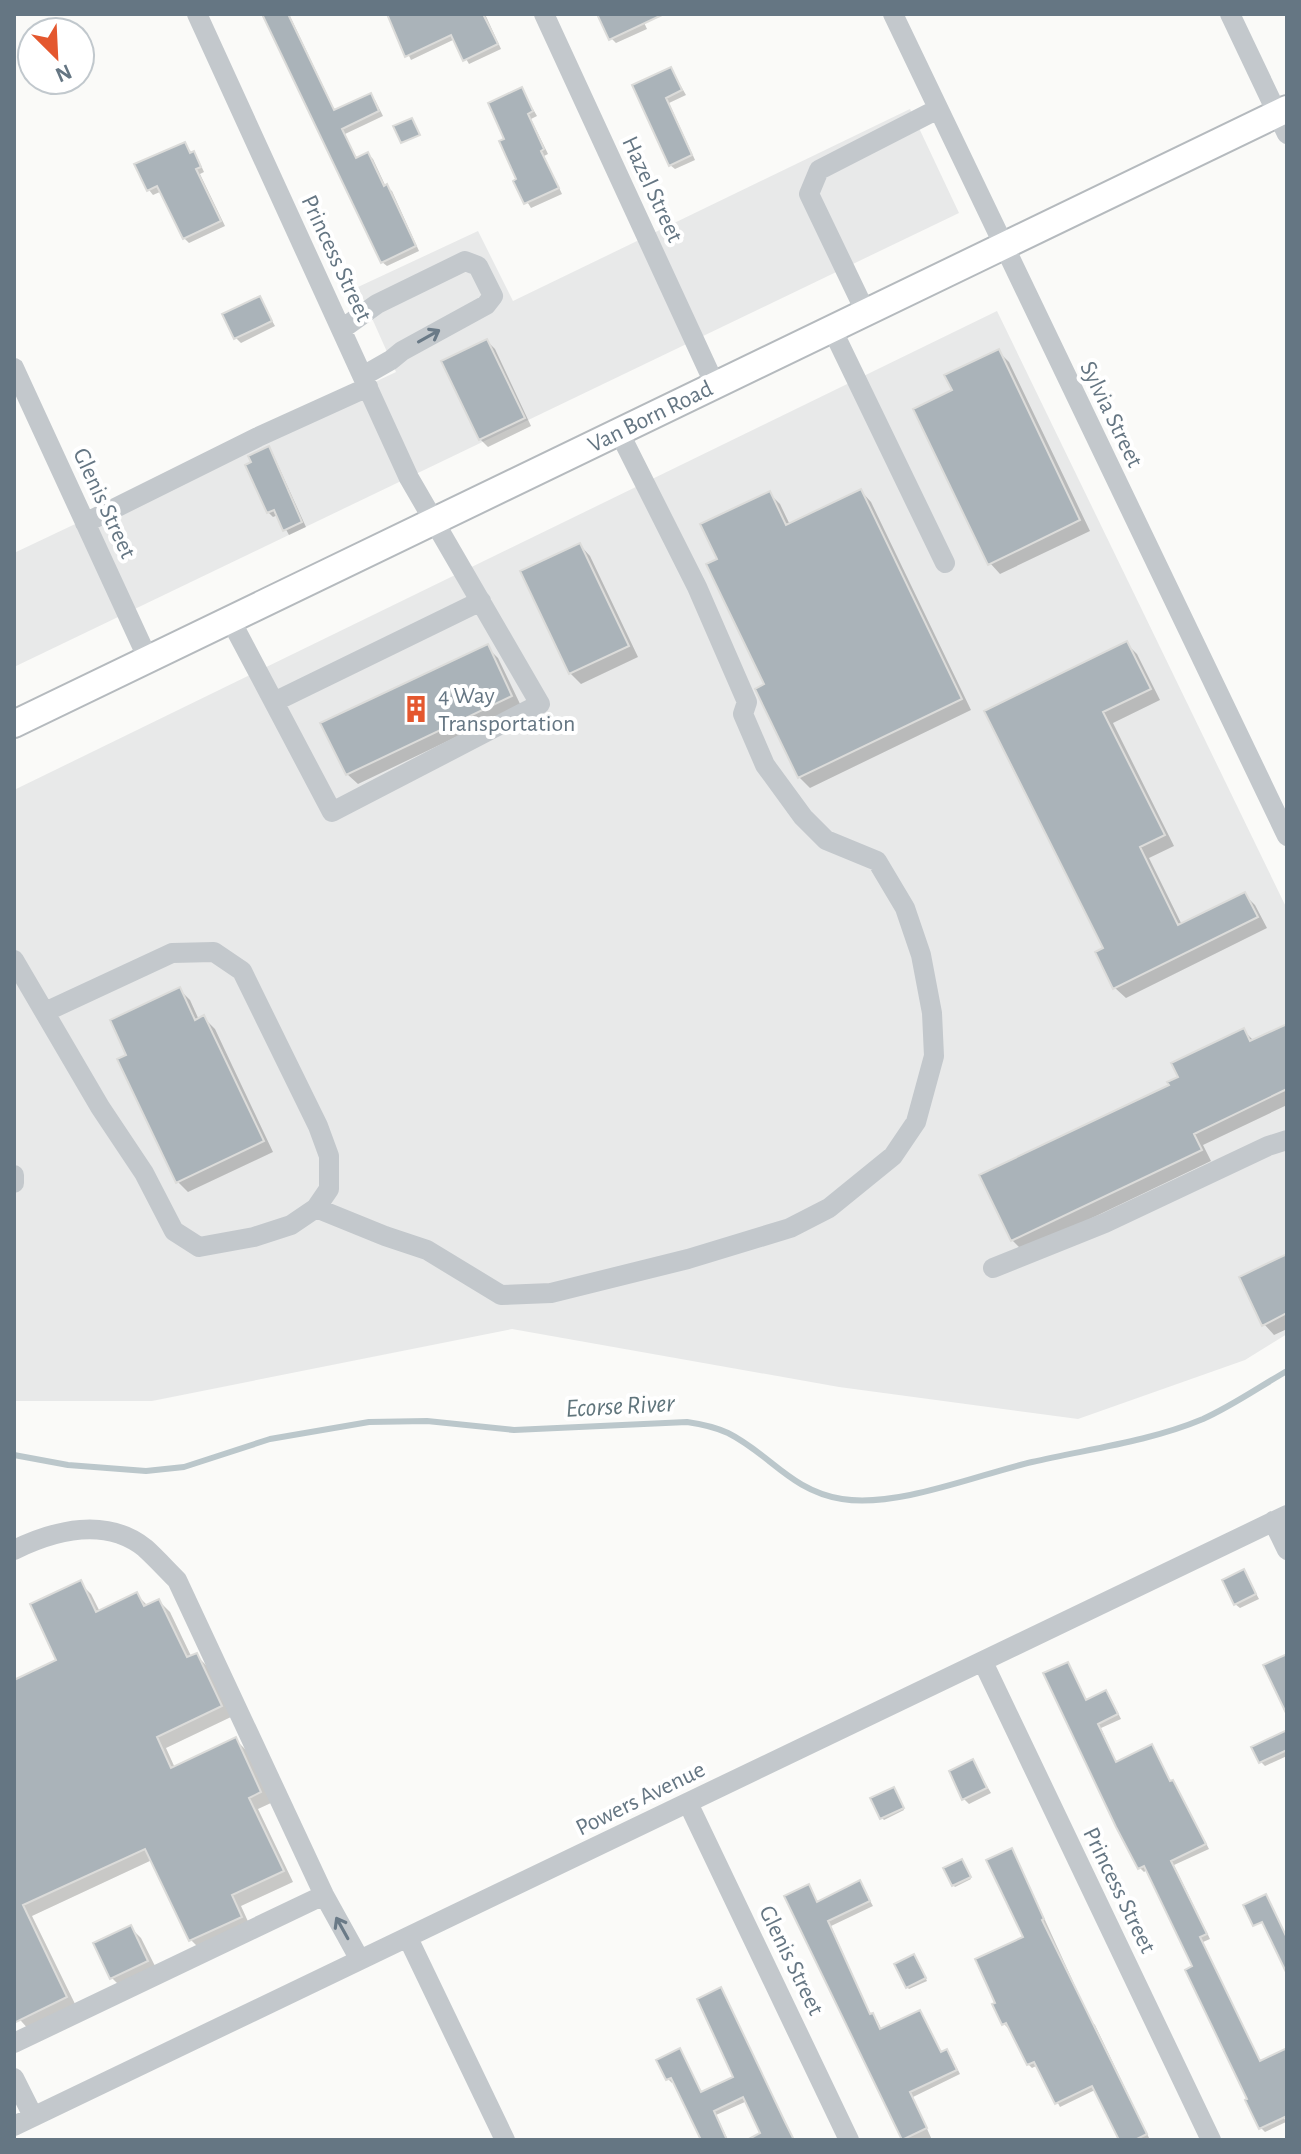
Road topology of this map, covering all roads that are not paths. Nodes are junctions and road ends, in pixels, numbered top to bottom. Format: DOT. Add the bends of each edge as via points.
graph roads {
  1 [pos="197,14"];
  2 [pos="544,14"];
  3 [pos="893,14"];
  4 [pos="1230,14"];
  5 [pos="938,109"];
  6 [pos="1284,119"];
  7 [pos="1002,246"];
  8 [pos="866,313"];
  9 [pos="342,329"];
  10 [pos="832,329"];
  11 [pos="14,368"];
  12 [pos="365,381"];
  13 [pos="715,385"];
  14 [pos="619,432"];
  15 [pos="435,520"];
  16 [pos="85,523"];
  17 [pos="945,563"];
  18 [pos="481,601"];
  19 [pos="230,619"];
  20 [pos="148,659"];
  21 [pos="274,702"];
  22 [pos="14,724"];
  23 [pos="1287,836"];
  24 [pos="14,960"];
  25 [pos="45,1012"];
  26 [pos="1287,1140"];
  27 [pos="14,1175"];
  28 [pos="14,1183"];
  29 [pos="316,1208"];
  30 [pos="993,1268"];
  31 [pos="1280,1518"];
  32 [pos="14,1550"];
  33 [pos="1287,1550"];
  34 [pos="983,1662"];
  35 [pos="688,1803"];
  36 [pos="324,1895"];
  37 [pos="408,1938"];
  38 [pos="360,1960"];
  39 [pos="14,2043"];
  40 [pos="14,2078"];
  41 [pos="33,2116"];
  42 [pos="14,2126"];
  43 [pos="505,2140"];
  44 [pos="849,2140"];
  45 [pos="1211,2140"];
  1 -- 9 [label="street, Princess Street"];
  2 -- 13 [label="street, Hazel Street"];
  3 -- 5 [label="street, Sylvia Street"];
  4 -- 6 [label="street"];
  5 -- 7 [label="street, Sylvia Street"];
  5 -- 8 [label="street" via="819,170 809,194"];
  6 -- 7 [label="main road, Van Born Road"];
  7 -- 8 [label="main road, Van Born Road"];
  7 -- 23 [label="street, Sylvia Street"];
  8 -- 10 [label="main road, Van Born Road"];
  9 -- 12 [label="street, Princess Street"];
  12 -- 9 [label="street, one-way" via="402,351 486,305 493,296 478,266 465,261 377,304"];
  10 -- 13 [label="main road, Van Born Road"];
  10 -- 17 [label="street"];
  11 -- 16 [label="street, Glenis Street"];
  12 -- 15 [label="street, Princess Street" via="409,478"];
  12 -- 16 [label="street"];
  13 -- 14 [label="main road, Van Born Road"];
  14 -- 15 [label="main road, Van Born Road"];
  14 -- 29 [label="street" via="697,587 747,702 743,714 765,765 826,840 877,861 905,908 932,1013 934,1056 916,1122 893,1156 868,1178 829,1208 790,1228 551,1293 501,1295 427,1250"];
  15 -- 18 [label="street, Princess Street"];
  15 -- 19 [label="main road, Van Born Road"];
  16 -- 20 [label="street, Glenis Street"];
  18 -- 21 [label="street"];
  18 -- 21 [label="street, Princess Street" via="540,704 332,812"];
  19 -- 20 [label="main road, Van Born Road"];
  19 -- 21 [label="street"];
  20 -- 22 [label="main road, Van Born Road"];
  24 -- 25 [label="street"];
  25 -- 29 [label="street" via="174,1231 199,1247 291,1225"];
  25 -- 29 [label="street" via="172,953 214,952 242,971 329,1156 329,1189"];
  26 -- 30 [label="street"];
  27 -- 28 [label="street"];
  31 -- 33 [label="street"];
  31 -- 34 [label="street, Powers Avenue"];
  32 -- 36 [label="street" via="72,1529 110,1531 143,1547 177,1580"];
  34 -- 35 [label="street, Powers Avenue"];
  34 -- 45 [label="street, Princess Street"];
  35 -- 37 [label="street, Powers Avenue"];
  35 -- 44 [label="street, Glenis Street"];
  38 -- 36 [label="street, one-way"];
  36 -- 39 [label="street"];
  37 -- 38 [label="street, Powers Avenue"];
  37 -- 43 [label="street"];
  38 -- 41 [label="street, Powers Avenue"];
  40 -- 41 [label="street"];
  41 -- 42 [label="street, Powers Avenue"];
}
